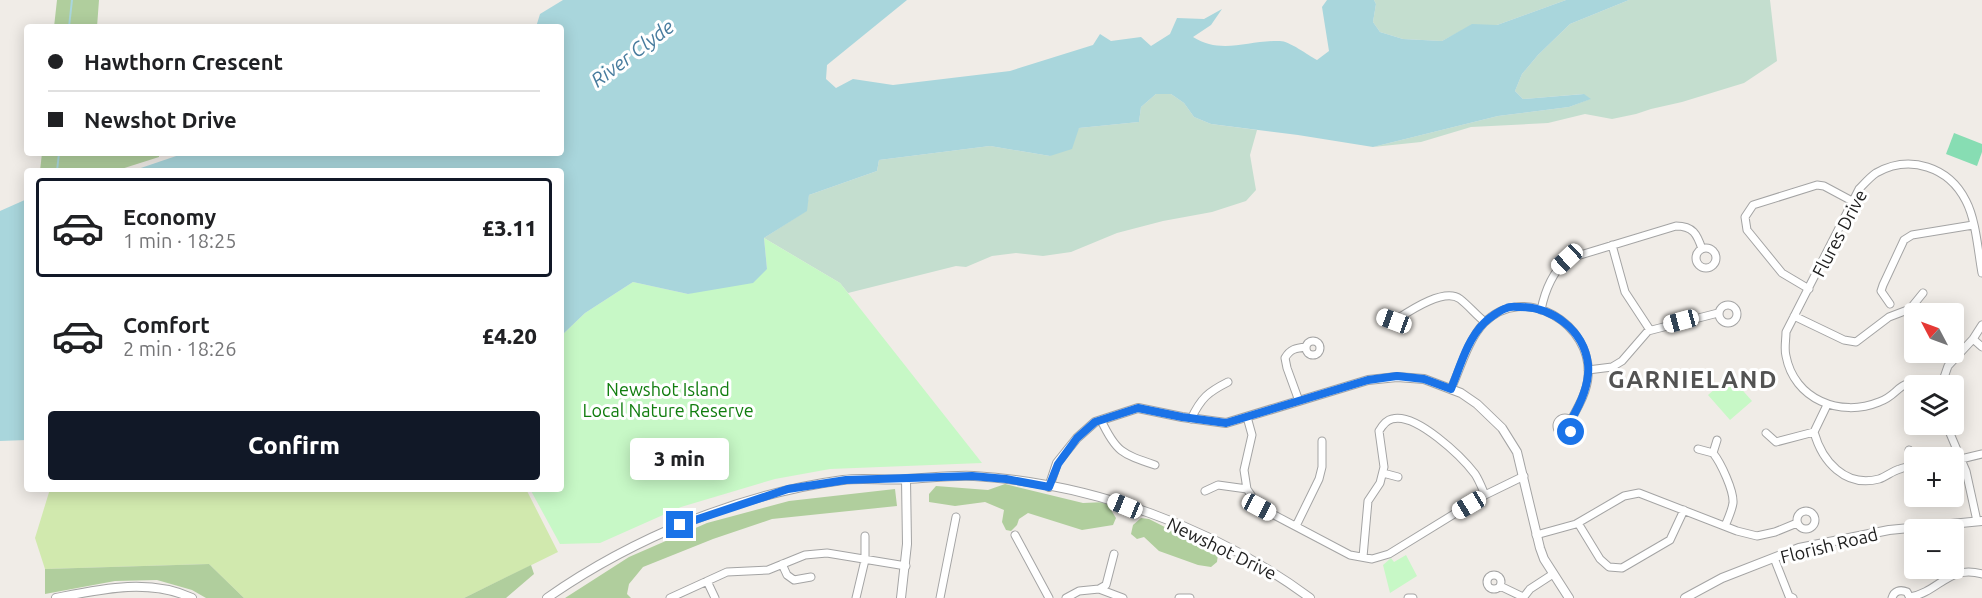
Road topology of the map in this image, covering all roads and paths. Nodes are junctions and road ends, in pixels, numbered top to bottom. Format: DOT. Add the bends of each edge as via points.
graph roads {
  1 [pos="1852,201"];
  2 [pos="1973,225"];
  3 [pos="1612,245"];
  4 [pos="1702,249"];
  5 [pos="1982,273"];
  6 [pos="1809,289"];
  7 [pos="1923,293"];
  8 [pos="1890,304"];
  9 [pos="1542,310"];
  10 [pos="1718,313"];
  11 [pos="1794,316"];
  12 [pos="1382,317"];
  13 [pos="1485,322"];
  14 [pos="1982,325"];
  15 [pos="1650,330"];
  16 [pos="1972,339"];
  17 [pos="1306,347"];
  18 [pos="1982,347"];
  19 [pos="1588,370"];
  20 [pos="1945,375"];
  21 [pos="1228,382"];
  22 [pos="1904,385"];
  23 [pos="1451,389"];
  24 [pos="1299,402"];
  25 [pos="1827,405"];
  26 [pos="1247,417"];
  27 [pos="1191,419"];
  28 [pos="1101,420"];
  29 [pos="1571,420"];
  30 [pos="1814,432"];
  31 [pos="1766,433"];
  32 [pos="1717,440"];
  33 [pos="1322,441"];
  34 [pos="1698,449"];
  35 [pos="1713,453"];
  36 [pos="1982,454"];
  37 [pos="1964,458"];
  38 [pos="1155,465"];
  39 [pos="1964,466"];
  40 [pos="1904,468"];
  41 [pos="1383,473"];
  42 [pos="1524,476"];
  43 [pos="1398,477"];
  44 [pos="906,479"];
  45 [pos="1049,487"];
  46 [pos="1247,489"];
  47 [pos="1205,491"];
  48 [pos="1485,495"];
  49 [pos="1684,510"];
  50 [pos="956,517"];
  51 [pos="1979,521"];
  52 [pos="1578,523"];
  53 [pos="1797,524"];
  54 [pos="1296,526"];
  55 [pos="1725,526"];
  56 [pos="1016,535"];
  57 [pos="1536,535"];
  58 [pos="865,536"];
  59 [pos="1114,554"];
  60 [pos="1363,557"];
  61 [pos="1774,558"];
  62 [pos="865,560"];
  63 [pos="782,564"];
  64 [pos="906,566"];
  65 [pos="1553,573"];
  66 [pos="1982,574"];
  67 [pos="811,577"];
  68 [pos="1982,580"];
  69 [pos="707,581"];
  70 [pos="1500,586"];
  71 [pos="1099,590"];
  72 [pos="1910,597"];
  73 [pos="56,598"];
  74 [pos="192,598"];
  75 [pos="547,598"];
  76 [pos="670,598"];
  77 [pos="715,598"];
  78 [pos="856,598"];
  79 [pos="901,598"];
  80 [pos="940,598"];
  81 [pos="1049,598"];
  82 [pos="1066,598"];
  83 [pos="1123,598"];
  84 [pos="1179,598"];
  85 [pos="1190,598"];
  86 [pos="1310,598"];
  87 [pos="1408,598"];
  88 [pos="1413,598"];
  89 [pos="1523,598"];
  90 [pos="1569,598"];
  91 [pos="1685,598"];
  92 [pos="1793,598"];
  93 [pos="1892,598"];
  1 -- 2 [label="street, Flures Drive" via="1876,174 1899,165 1924,165 1950,178 1958,187"];
  1 -- 6 [label="street, Flures Drive"];
  1 -- 6 [label="street" via="1817,185 1753,205 1745,217 1748,230 1782,273"];
  2 -- 5 [label="street, Flures Drive"];
  2 -- 8 [label="street" via="1912,235 1904,240 1882,285 1881,291"];
  3 -- 4 [label="street" via="1686,225 1696,232"];
  3 -- 9 [label="street" via="1567,259 1556,269"];
  3 -- 15 [label="street" via="1625,292"];
  6 -- 11 [label="street, Flures Drive"];
  7 -- 11 [label="street" via="1910,309 1889,316 1856,342"];
  9 -- 13 [label="street" via="1507,307"];
  9 -- 19 [label="street" via="1567,323 1580,343"];
  10 -- 15 [label="street"];
  11 -- 25 [label="street, Flures Drive" via="1786,332 1786,355 1794,377 1811,397"];
  12 -- 13 [label="street" via="1394,321 1416,306 1445,296 1458,297"];
  13 -- 23 [label="street" via="1472,339"];
  14 -- 16 [label="street"];
  15 -- 19 [label="street" via="1622,361 1612,367"];
  16 -- 18 [label="street"];
  16 -- 20 [label="street"];
  17 -- 24 [label="street" via="1295,348 1285,358"];
  19 -- 29 [label="street" via="1582,397"];
  21 -- 27 [label="street" via="1210,391"];
  22 -- 25 [label="street" via="1880,402 1856,408"];
  23 -- 24 [label="street" via="1424,379 1397,376 1368,380"];
  23 -- 42 [label="street" via="1477,404 1502,428 1517,452"];
  24 -- 26 [label="street"];
  25 -- 30 [label="street"];
  26 -- 27 [label="street" via="1226,423"];
  26 -- 46 [label="street" via="1252,435 1244,470"];
  27 -- 28 [label="street" via="1138,408"];
  28 -- 38 [label="street" via="1110,439 1126,455"];
  28 -- 45 [label="street" via="1077,438 1058,464"];
  30 -- 31 [label="street" via="1776,442"];
  30 -- 40 [label="street" via="1818,445 1847,478 1880,479"];
  32 -- 35 [label="street"];
  33 -- 54 [label="street" via="1319,479"];
  34 -- 35 [label="street"];
  35 -- 55 [label="street" via="1732,493"];
  36 -- 37 [label="street"];
  39 -- 51 [label="street"];
  41 -- 43 [label="street"];
  41 -- 48 [label="street" via="1379,431 1392,419 1401,419 1442,441 1476,476"];
  41 -- 60 [label="street" via="1368,501"];
  42 -- 48 [label="street"];
  42 -- 57 [label="street"];
  44 -- 45 [label="street, Newshot Drive" via="972,476"];
  44 -- 64 [label="street"];
  44 -- 75 [label="street, Newshot Drive" via="823,483 788,489 726,509 618,553"];
  45 -- 86 [label="street, Newshot Drive" via="1098,495 1190,530 1245,555"];
  46 -- 47 [label="street" via="1218,486"];
  46 -- 54 [label="street" via="1259,507"];
  48 -- 60 [label="street" via="1389,554 1372,559"];
  49 -- 52 [label="street" via="1639,493 1624,496"];
  49 -- 52 [label="street" via="1670,540 1622,568 1609,567 1600,559"];
  49 -- 55 [label="street"];
  50 -- 80 [label="street"];
  51 -- 61 [label="street, Florish Road" via="1889,530 1799,548"];
  52 -- 57 [label="street"];
  53 -- 55 [label="street" via="1757,536"];
  54 -- 60 [label="street" via="1350,555"];
  56 -- 81 [label="street"];
  57 -- 65 [label="street"];
  58 -- 62 [label="street"];
  59 -- 71 [label="street" via="1106,585"];
  61 -- 91 [label="street, Florish Road" via="1722,578"];
  61 -- 92 [label="street"];
  62 -- 63 [label="street" via="827,553 805,555"];
  62 -- 64 [label="street"];
  62 -- 78 [label="street"];
  63 -- 67 [label="street" via="794,580"];
  63 -- 69 [label="street" via="768,570 727,572"];
  64 -- 79 [label="street"];
  65 -- 89 [label="street"];
  65 -- 90 [label="street"];
  66 -- 68 [label="street"];
  66 -- 72 [label="street" via="1959,572 1927,592"];
  69 -- 76 [label="street"];
  69 -- 77 [label="street"];
  70 -- 89 [label="street"];
  71 -- 82 [label="street" via="1079,591"];
  71 -- 83 [label="street"];
  72 -- 93 [label="street" via="1900,590"];
  73 -- 74 [label="street" via="119,587 151,587"];
  84 -- 85 [label="street"];
  87 -- 88 [label="street"];
}
